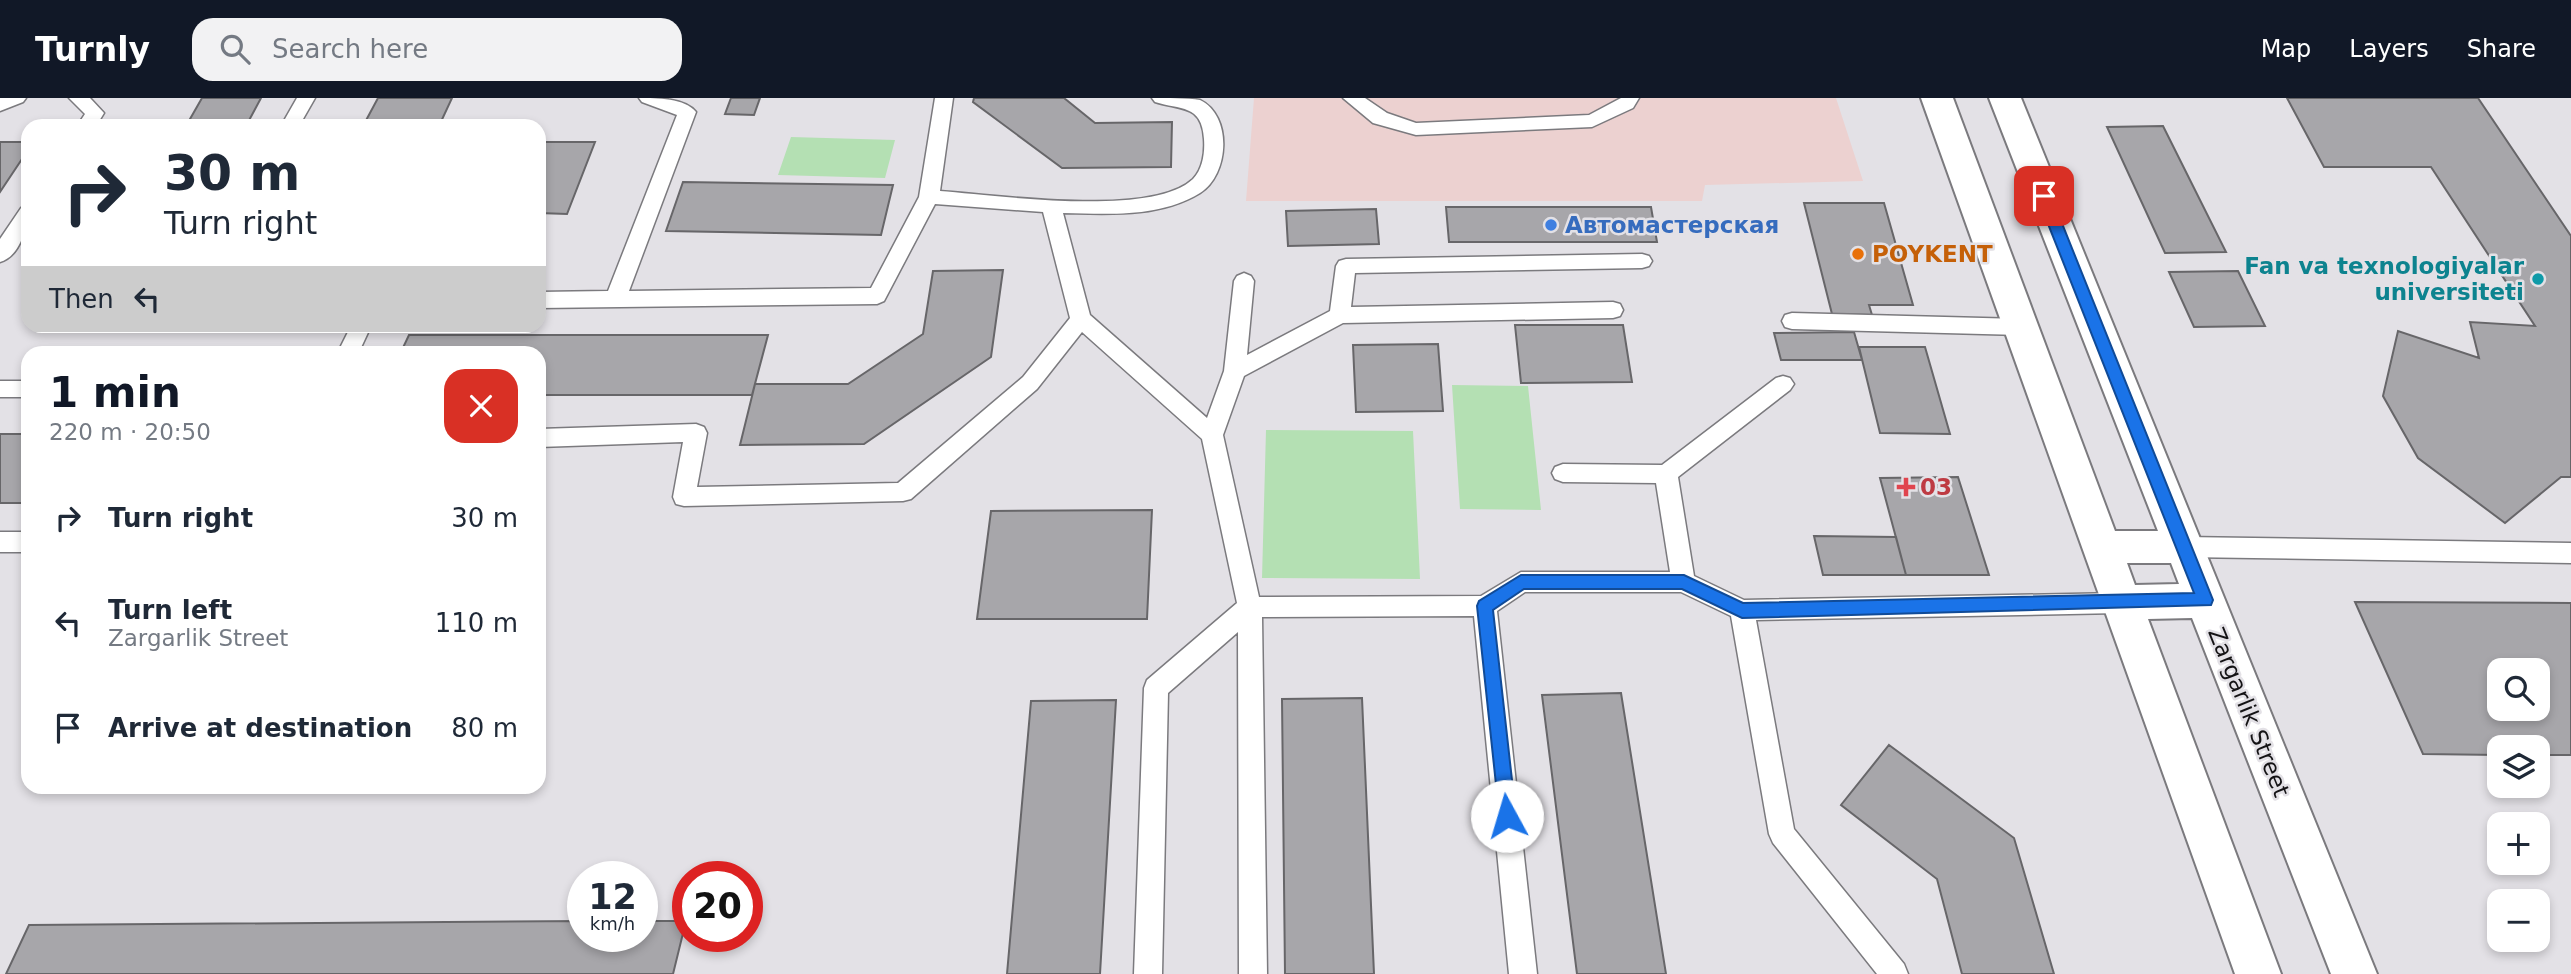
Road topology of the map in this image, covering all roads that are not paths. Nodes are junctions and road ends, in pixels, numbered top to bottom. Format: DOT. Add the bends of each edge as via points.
graph roads {
  1 [pos="17,98"];
  2 [pos="78,98"];
  3 [pos="306,98"];
  4 [pos="648,98"];
  5 [pos="944,98"];
  6 [pos="1161,98"];
  7 [pos="1352,98"];
  8 [pos="1630,98"];
  9 [pos="1937,98"];
  10 [pos="2005,98"];
  11 [pos="0,105"];
  12 [pos="90,119"];
  13 [pos="294,119"];
  14 [pos="929,197"];
  15 [pos="1051,206"];
  16 [pos="21,224"];
  17 [pos="0,255"];
  18 [pos="1642,261"];
  19 [pos="1244,281"];
  20 [pos="616,298"];
  21 [pos="546,300"];
  22 [pos="1613,310"];
  23 [pos="1340,315"];
  24 [pos="1081,319"];
  25 [pos="1792,321"];
  26 [pos="2021,327"];
  27 [pos="1235,371"];
  28 [pos="1783,384"];
  29 [pos="0,389"];
  30 [pos="21,389"];
  31 [pos="1212,435"];
  32 [pos="546,438"];
  33 [pos="1563,473"];
  34 [pos="1666,474"];
  35 [pos="0,542"];
  36 [pos="21,542"];
  37 [pos="2099,547"];
  38 [pos="2184,547"];
  39 [pos="2571,553"];
  40 [pos="1684,582"];
  41 [pos="2205,600"];
  42 [pos="2120,603"];
  43 [pos="1485,606"];
  44 [pos="1250,607"];
  45 [pos="1742,610"];
  46 [pos="1148,974"];
  47 [pos="1253,974"];
  48 [pos="1523,974"];
  49 [pos="1894,974"];
  50 [pos="2258,974"];
  51 [pos="2354,974"];
  1 -- 11 [label="lane"];
  2 -- 12 [label="lane" via="94,113"];
  3 -- 13 [label="lane"];
  4 -- 20 [label="lane" via="687,112"];
  5 -- 14 [label="lane"];
  6 -- 15 [label="lane" via="1195,104 1210,119 1214,144 1200,183 1172,199 1135,205"];
  7 -- 8 [label="lane" via="1380,118 1416,129 1592,121 1627,104"];
  9 -- 26 [label="main road"];
  10 -- 38 [label="main road, Zargarlik Street"];
  14 -- 15 [label="lane"];
  14 -- 20 [label="lane" via="877,296"];
  15 -- 24 [label="lane"];
  16 -- 17 [label="lane"];
  18 -- 23 [label="lane" via="1346,266"];
  19 -- 27 [label="lane"];
  20 -- 21 [label="lane"];
  22 -- 23 [label="lane"];
  23 -- 27 [label="lane"];
  24 -- 31 [label="lane"];
  24 -- 32 [label="lane" via="1030,383 903,492 684,497 696,433"];
  25 -- 26 [label="lane"];
  26 -- 37 [label="main road"];
  27 -- 31 [label="lane"];
  28 -- 34 [label="lane"];
  29 -- 30 [label="lane"];
  31 -- 44 [label="lane"];
  33 -- 34 [label="lane"];
  34 -- 40 [label="lane"];
  35 -- 36 [label="lane"];
  37 -- 38 [label="main road"];
  37 -- 42 [label="main road"];
  38 -- 39 [label="lane"];
  38 -- 41 [label="main road, Zargarlik Street"];
  40 -- 43 [label="lane" via="1521,582"];
  40 -- 45 [label="lane"];
  41 -- 42 [label="main road"];
  41 -- 51 [label="main road, Zargarlik Street"];
  42 -- 45 [label="lane"];
  42 -- 50 [label="main road"];
  43 -- 44 [label="lane"];
  43 -- 48 [label="lane"];
  44 -- 46 [label="lane" via="1156,688"];
  44 -- 47 [label="lane"];
  45 -- 49 [label="lane" via="1782,834"];
}
